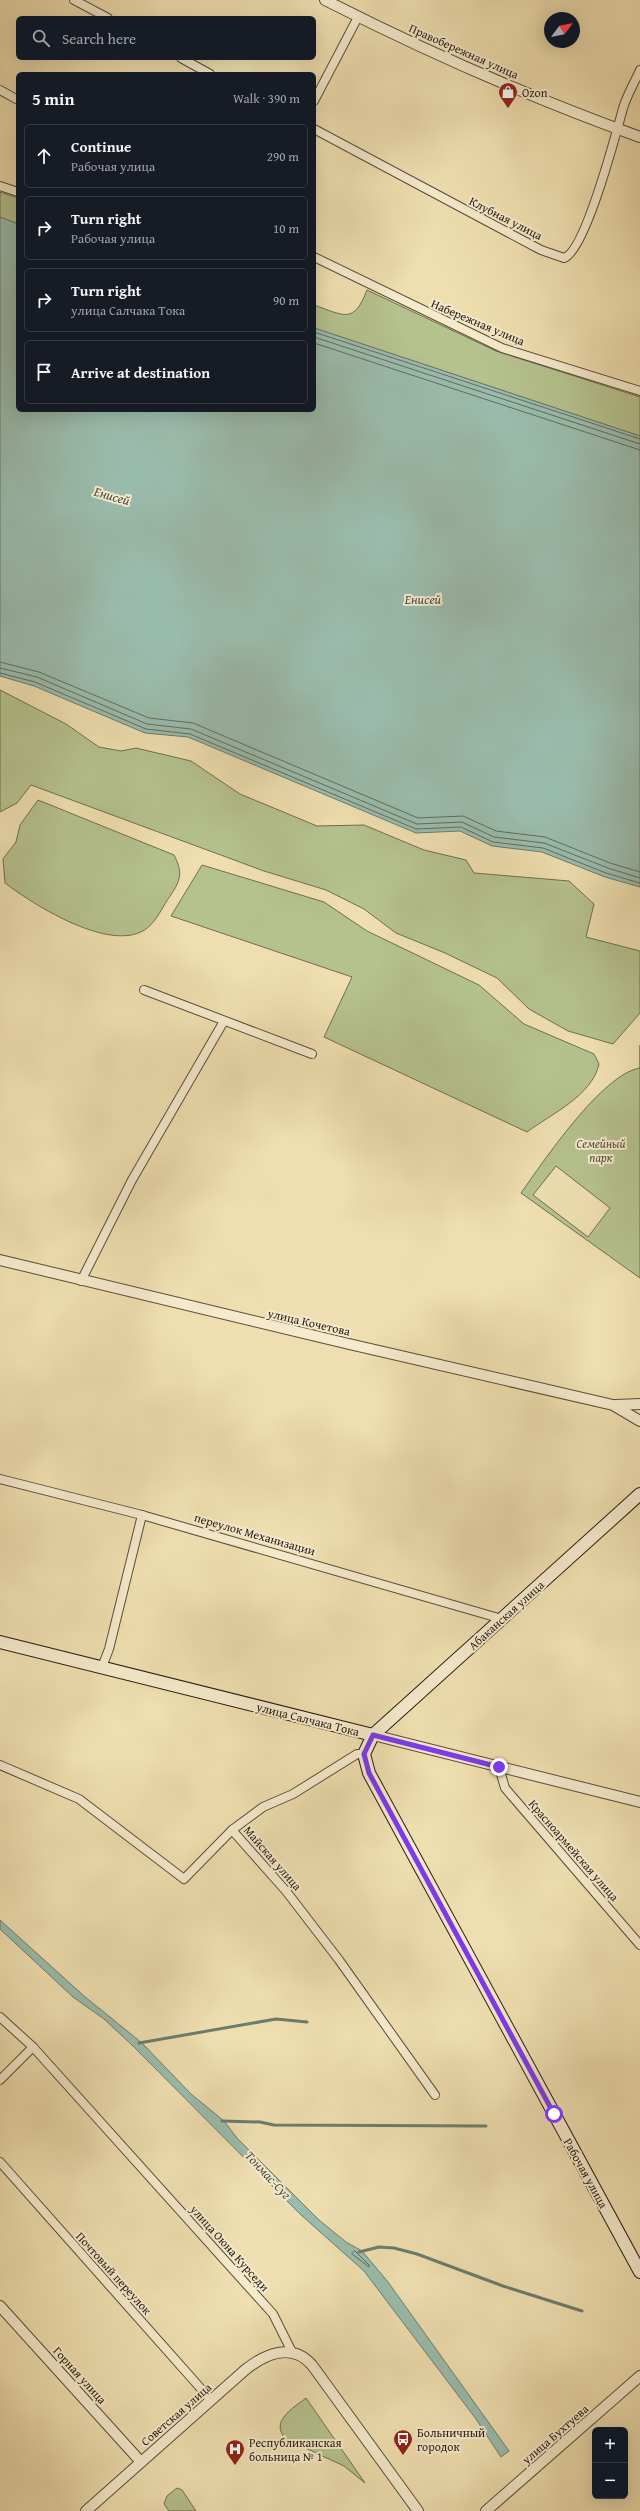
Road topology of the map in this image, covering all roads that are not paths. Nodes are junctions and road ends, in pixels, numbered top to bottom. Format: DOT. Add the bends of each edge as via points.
graph roads {
  1 [pos="74,0"];
  2 [pos="325,0"];
  3 [pos="104,16"];
  4 [pos="358,17"];
  5 [pos="185,60"];
  6 [pos="640,70"];
  7 [pos="206,72"];
  8 [pos="0,90"];
  9 [pos="316,97"];
  10 [pos="16,99"];
  11 [pos="316,130"];
  12 [pos="619,130"];
  13 [pos="640,137"];
  14 [pos="0,186"];
  15 [pos="16,191"];
  16 [pos="316,258"];
  17 [pos="640,390"];
  18 [pos="144,990"];
  19 [pos="224,1021"];
  20 [pos="312,1054"];
  21 [pos="0,1260"];
  22 [pos="81,1281"];
  23 [pos="640,1404"];
  24 [pos="614,1405"];
  25 [pos="640,1421"];
  26 [pos="0,1478"];
  27 [pos="640,1494"];
  28 [pos="142,1515"];
  29 [pos="502,1619"];
  30 [pos="0,1642"];
  31 [pos="102,1667"];
  32 [pos="373,1735"];
  33 [pos="364,1754"];
  34 [pos="0,1765"];
  35 [pos="499,1767"];
  36 [pos="640,1802"];
  37 [pos="232,1830"];
  38 [pos="640,1946"];
  39 [pos="0,2017"];
  40 [pos="33,2046"];
  41 [pos="0,2080"];
  42 [pos="435,2095"];
  43 [pos="0,2162"];
  44 [pos="640,2272"];
  45 [pos="0,2306"];
  46 [pos="292,2352"];
  47 [pos="640,2376"];
  48 [pos="211,2400"];
  49 [pos="141,2462"];
  50 [pos="86,2511"];
  51 [pos="418,2511"];
  52 [pos="486,2511"];
  1 -- 3 [label="street"];
  2 -- 4 [label="street, Правобережная улица"];
  4 -- 9 [label="street"];
  4 -- 12 [label="street, Правобережная улица" via="454,62"];
  5 -- 7 [label="street"];
  6 -- 12 [label="street" via="622,112"];
  8 -- 10 [label="street"];
  11 -- 12 [label="street, Клубная улица" via="541,250 564,258 573,252 589,218"];
  12 -- 13 [label="street, Правобережная улица"];
  14 -- 15 [label="street"];
  16 -- 17 [label="street, Набережная улица" via="502,348"];
  18 -- 19 [label="street"];
  19 -- 20 [label="street"];
  19 -- 22 [label="street" via="132,1180"];
  21 -- 22 [label="street, улица Кочетова"];
  22 -- 24 [label="street, улица Кочетова"];
  23 -- 24 [label="street, улица Кочетова"];
  24 -- 25 [label="street, улица Кочетова"];
  26 -- 28 [label="street, переулок Механизации"];
  27 -- 29 [label="main road, Абаканская улица"];
  28 -- 29 [label="street, переулок Механизации"];
  28 -- 31 [label="street"];
  29 -- 32 [label="main road, Абаканская улица"];
  30 -- 31 [label="main road, улица Салчака Тока"];
  31 -- 32 [label="main road, улица Салчака Тока"];
  32 -- 33 [label="main road"];
  32 -- 35 [label="street, улица Салчака Тока"];
  33 -- 37 [label="street" via="357,1754 293,1794 263,1807"];
  33 -- 44 [label="main road, Рабочая улица" via="369,1773"];
  34 -- 37 [label="street, Майская улица" via="79,1799 184,1879"];
  35 -- 36 [label="street, улица Салчака Тока"];
  35 -- 38 [label="street, Красноармейская улица" via="505,1788"];
  37 -- 42 [label="street, Майская улица" via="286,1891 339,1960"];
  39 -- 40 [label="street, улица Оюна Курседи"];
  40 -- 41 [label="street"];
  40 -- 46 [label="street, улица Оюна Курседи" via="273,2314"];
  43 -- 48 [label="street, Почтовый переулок"];
  45 -- 49 [label="street, Горная улица"];
  46 -- 48 [label="street, Советская улица" via="270,2355 259,2360"];
  46 -- 51 [label="street" via="303,2356 312,2365"];
  47 -- 52 [label="street, улица Бухтуева"];
  48 -- 49 [label="street, Советская улица"];
  49 -- 50 [label="street, Советская улица"];
}
